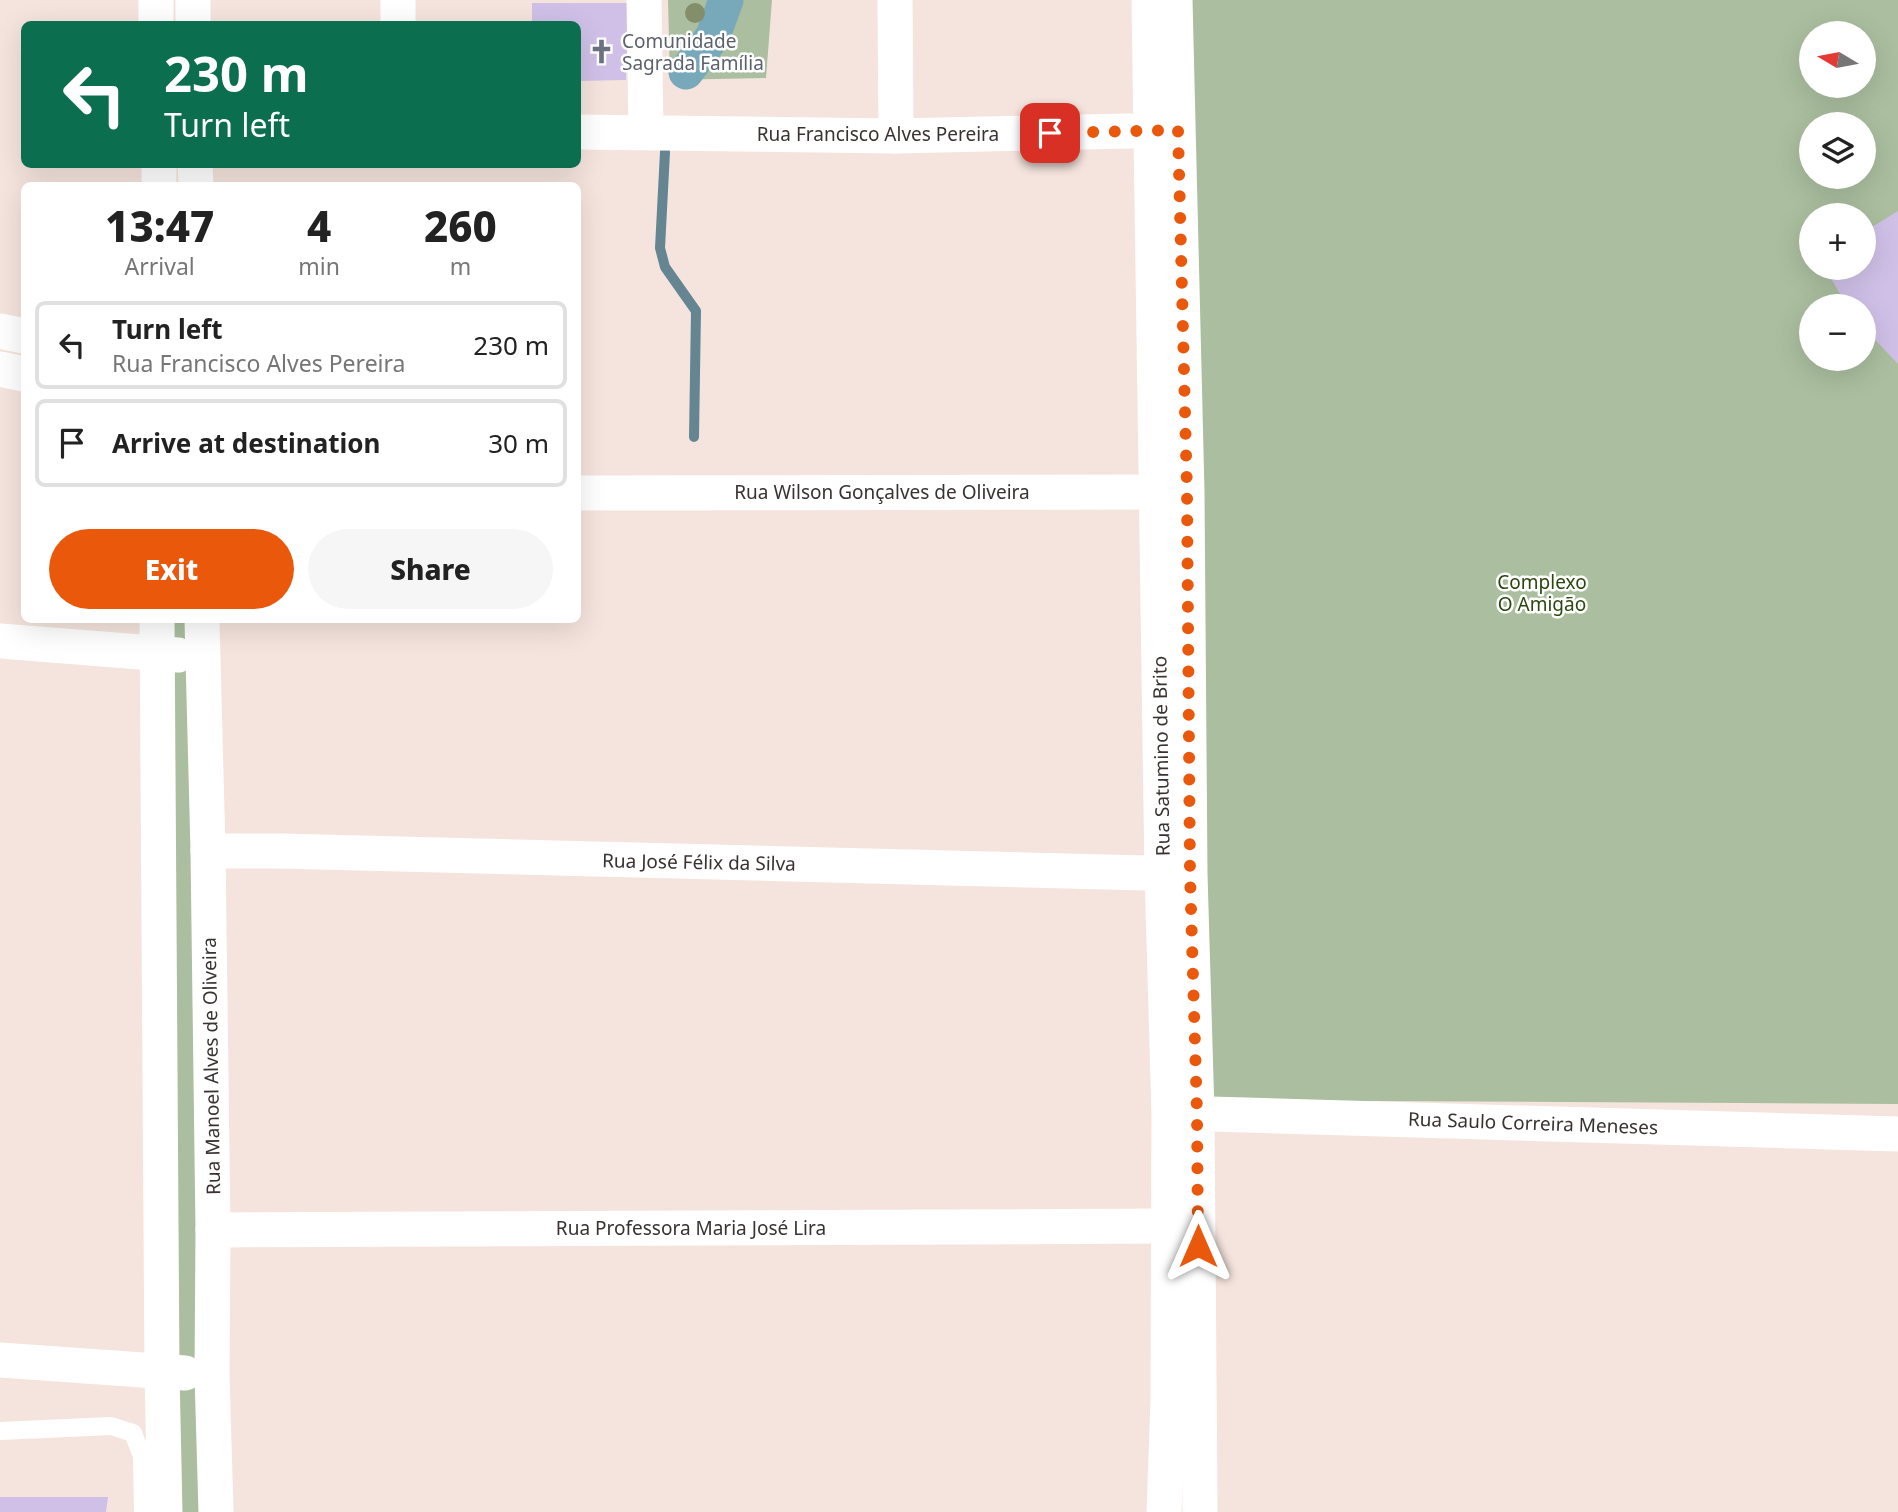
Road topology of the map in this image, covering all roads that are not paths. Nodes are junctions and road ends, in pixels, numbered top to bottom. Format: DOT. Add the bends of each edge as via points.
graph roads {
  1 [pos="156,0"];
  2 [pos="193,0"];
  3 [pos="398,0"];
  4 [pos="644,0"];
  5 [pos="895,0"];
  6 [pos="1149,0"];
  7 [pos="1175,0"];
  8 [pos="156,21"];
  9 [pos="193,21"];
  10 [pos="398,21"];
  11 [pos="1165,130"];
  12 [pos="581,132"];
  13 [pos="646,132"];
  14 [pos="897,136"];
  15 [pos="0,331"];
  16 [pos="21,335"];
  17 [pos="0,369"];
  18 [pos="21,373"];
  19 [pos="1172,492"];
  20 [pos="581,493"];
  21 [pos="202,623"];
  22 [pos="157,636"];
  23 [pos="0,641"];
  24 [pos="202,657"];
  25 [pos="208,851"];
  26 [pos="1176,874"];
  27 [pos="1183,1113"];
  28 [pos="1898,1134"];
  29 [pos="1168,1226"];
  30 [pos="213,1230"];
  31 [pos="0,1360"];
  32 [pos="163,1372"];
  33 [pos="212,1375"];
  34 [pos="0,1431"];
  35 [pos="143,1512"];
  36 [pos="165,1512"];
  37 [pos="216,1512"];
  38 [pos="1164,1512"];
  39 [pos="1200,1512"];
  1 -- 8 [label="street"];
  2 -- 9 [label="street"];
  3 -- 10 [label="street"];
  4 -- 13 [label="street"];
  5 -- 14 [label="street"];
  6 -- 11 [label="street, Rua Satumino de Brito"];
  7 -- 11 [label="street, Rua Satumino de Brito"];
  11 -- 14 [label="street, Rua Francisco Alves Pereira"];
  11 -- 19 [label="street, Rua Satumino de Brito"];
  12 -- 13 [label="street, Rua Francisco Alves Pereira"];
  13 -- 14 [label="street, Rua Francisco Alves Pereira"];
  15 -- 16 [label="street"];
  17 -- 18 [label="street"];
  19 -- 20 [label="street, Rua Wilson Gonçalves de Oliveira"];
  19 -- 26 [label="street, Rua Satumino de Brito"];
  21 -- 24 [label="street, Rua Manoel Alves de Oliveira"];
  22 -- 23 [label="street"];
  22 -- 24 [label="street"];
  22 -- 32 [label="street"];
  24 -- 25 [label="street, Rua Manoel Alves de Oliveira"];
  25 -- 26 [label="street, Rua José Félix da Silva"];
  25 -- 30 [label="street, Rua Manoel Alves de Oliveira"];
  26 -- 27 [label="street, Rua Satumino de Brito"];
  27 -- 28 [label="street, Rua Saulo Correira Meneses"];
  27 -- 29 [label="street, Rua Satumino de Brito"];
  27 -- 39 [label="street, Rua Satumino de Brito"];
  29 -- 30 [label="street, Rua Professora Maria José Lira"];
  29 -- 38 [label="street, Rua Satumino de Brito"];
  30 -- 33 [label="street, Rua Manoel Alves de Oliveira"];
  31 -- 32 [label="street"];
  32 -- 33 [label="street"];
  32 -- 36 [label="street"];
  33 -- 37 [label="street, Rua Manoel Alves de Oliveira"];
  34 -- 35 [label="lane" via="111,1426 133,1433 142,1456"];
}
